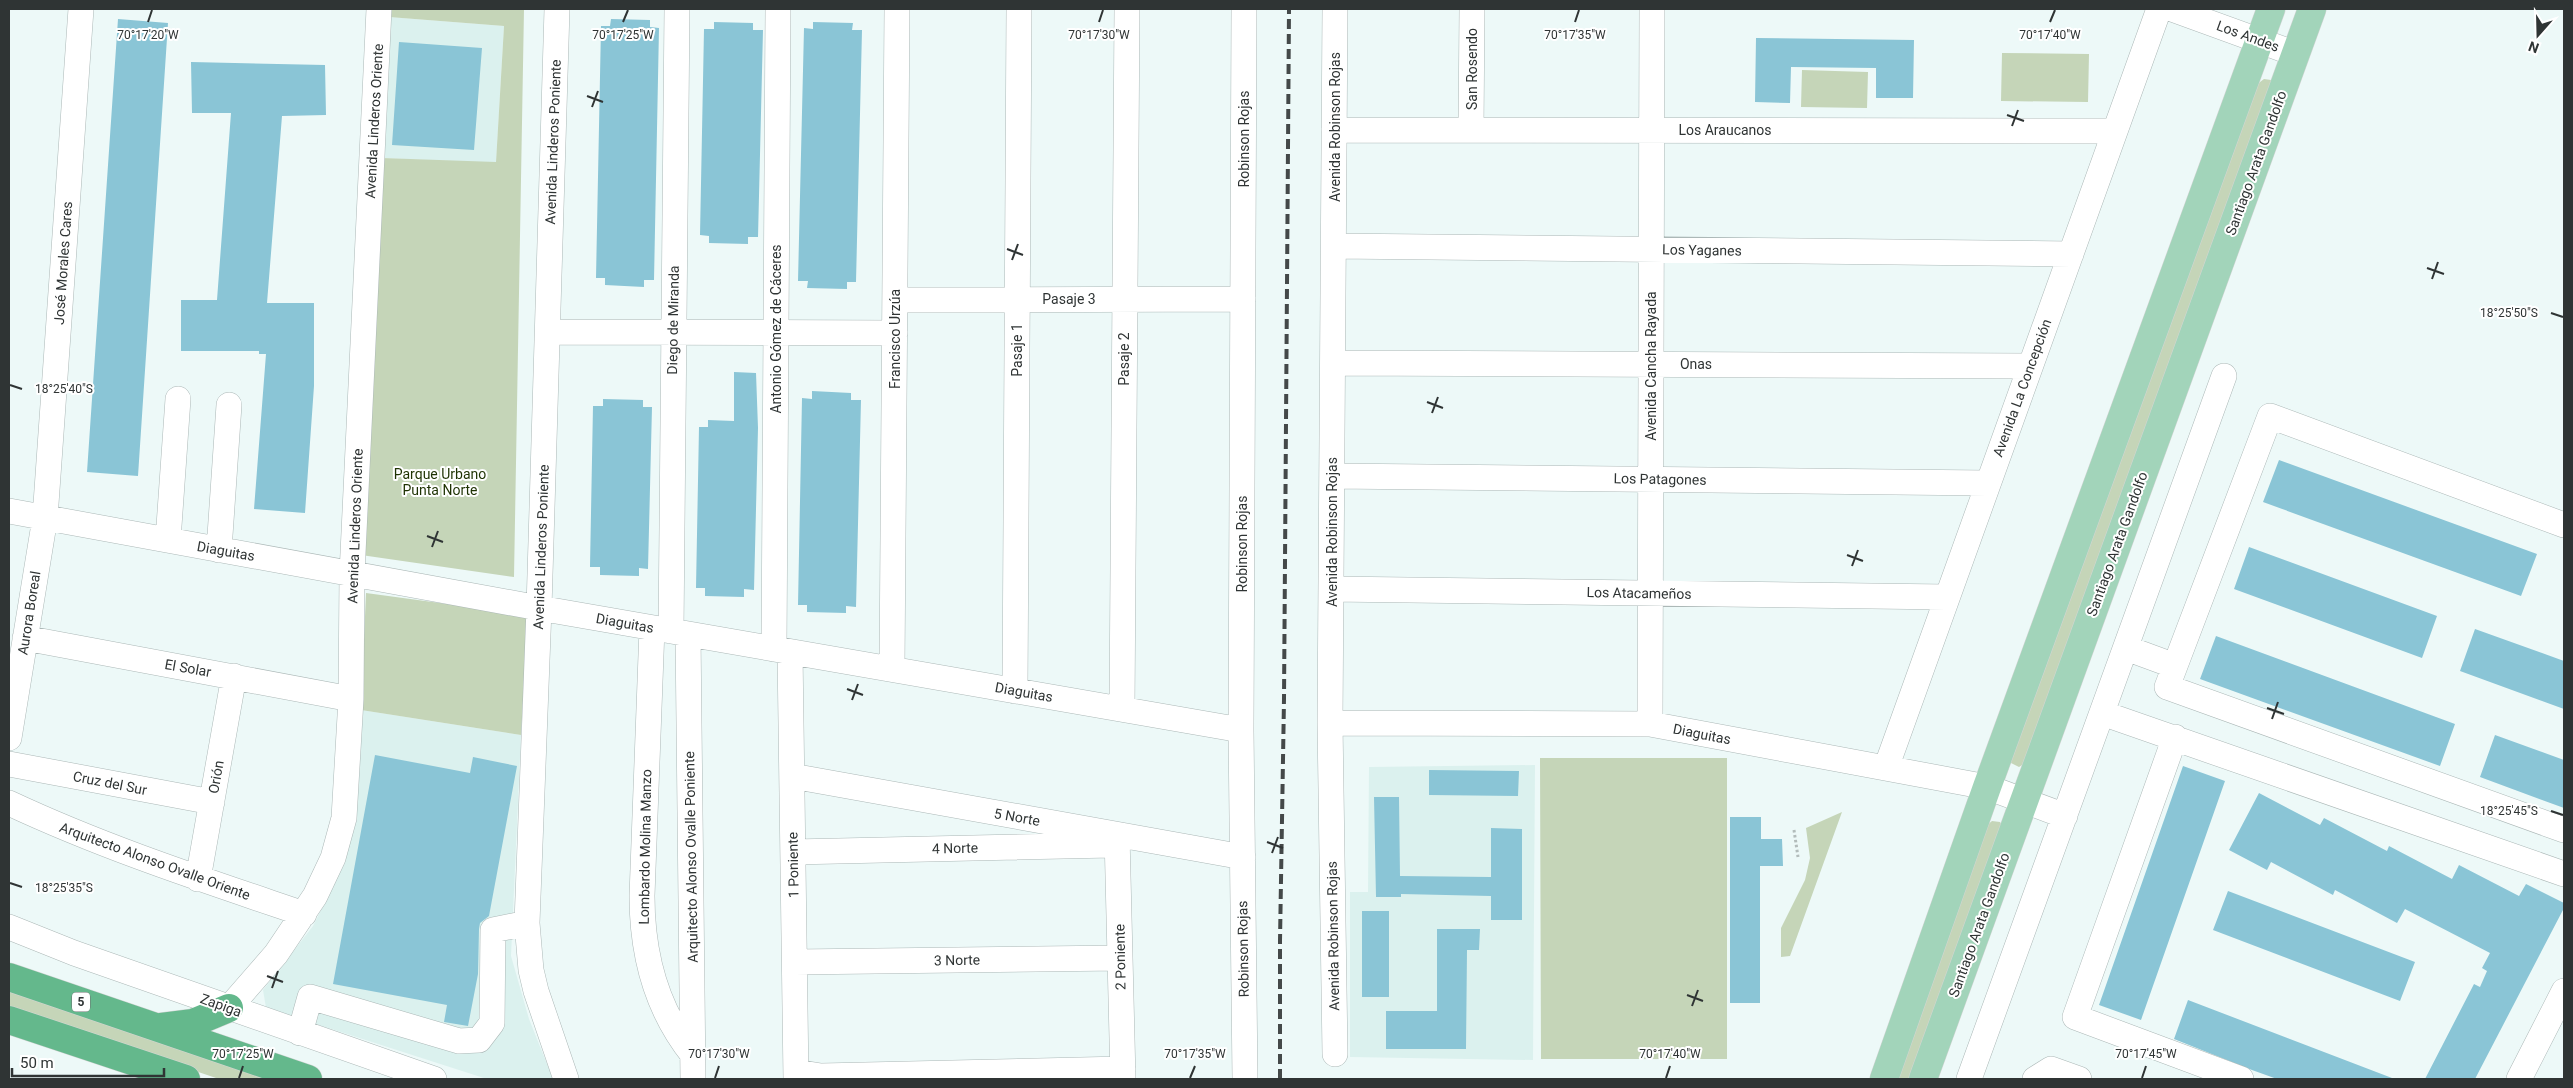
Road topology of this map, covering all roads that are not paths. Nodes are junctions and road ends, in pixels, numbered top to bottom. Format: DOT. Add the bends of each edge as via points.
graph roads {
  1 [pos="81,9"];
  2 [pos="379,9"];
  3 [pos="557,9"];
  4 [pos="677,9"];
  5 [pos="778,9"];
  6 [pos="897,9"];
  7 [pos="1019,9"];
  8 [pos="1127,9"];
  9 [pos="1244,9"];
  10 [pos="1335,9"];
  11 [pos="1472,9"];
  12 [pos="1652,9"];
  13 [pos="2159,9"];
  14 [pos="2172,9"];
  15 [pos="2271,9"];
  16 [pos="2312,9"];
  17 [pos="2259,40"];
  18 [pos="2296,54"];
  19 [pos="1334,130"];
  20 [pos="1471,130"];
  21 [pos="1652,130"];
  22 [pos="2115,130"];
  23 [pos="1334,246"];
  24 [pos="1652,249"];
  25 [pos="2071,254"];
  26 [pos="1125,299"];
  27 [pos="1243,299"];
  28 [pos="895,300"];
  29 [pos="1018,300"];
  30 [pos="548,332"];
  31 [pos="673,332"];
  32 [pos="776,333"];
  33 [pos="895,334"];
  34 [pos="1333,363"];
  35 [pos="1651,364"];
  36 [pos="2030,366"];
  37 [pos="2224,376"];
  38 [pos="178,399"];
  39 [pos="229,406"];
  40 [pos="1332,476"];
  41 [pos="1651,479"];
  42 [pos="1987,483"];
  43 [pos="9,511"];
  44 [pos="45,518"];
  45 [pos="2564,525"];
  46 [pos="168,540"];
  47 [pos="219,550"];
  48 [pos="352,574"];
  49 [pos="1331,589"];
  50 [pos="1651,594"];
  51 [pos="1946,597"];
  52 [pos="539,608"];
  53 [pos="670,631"];
  54 [pos="25,638"];
  55 [pos="2126,648"];
  56 [pos="782,650"];
  57 [pos="2175,666"];
  58 [pos="892,669"];
  59 [pos="234,676"];
  60 [pos="1015,690"];
  61 [pos="351,699"];
  62 [pos="1122,709"];
  63 [pos="2102,712"];
  64 [pos="1330,723"];
  65 [pos="1650,724"];
  66 [pos="1241,730"];
  67 [pos="2175,737"];
  68 [pos="9,738"];
  69 [pos="9,764"];
  70 [pos="1886,768"];
  71 [pos="792,776"];
  72 [pos="1987,787"];
  73 [pos="2024,800"];
  74 [pos="212,802"];
  75 [pos="9,803"];
  76 [pos="2065,816"];
  77 [pos="2564,830"];
  78 [pos="1117,840"];
  79 [pos="793,852"];
  80 [pos="1242,857"];
  81 [pos="2564,874"];
  82 [pos="198,878"];
  83 [pos="304,914"];
  84 [pos="527,923"];
  85 [pos="9,927"];
  86 [pos="1120,958"];
  87 [pos="795,962"];
  88 [pos="9,977"];
  89 [pos="2564,992"];
  90 [pos="229,1008"];
  91 [pos="9,1020"];
  92 [pos="153,1027"];
  93 [pos="300,1033"];
  94 [pos="1335,1054"];
  95 [pos="693,1055"];
  96 [pos="1123,1074"];
  97 [pos="796,1076"];
  98 [pos="827,1077"];
  99 [pos="186,1079"];
  100 [pos="308,1079"];
  101 [pos="434,1079"];
  102 [pos="566,1079"];
  103 [pos="693,1079"];
  104 [pos="1245,1079"];
  105 [pos="1884,1079"];
  106 [pos="1922,1079"];
  107 [pos="1970,1079"];
  108 [pos="2035,1079"];
  109 [pos="2079,1079"];
  110 [pos="2241,1079"];
  111 [pos="2519,1079"];
  1 -- 44 [label="street, José Morales Cares"];
  2 -- 48 [label="street, Avenida Linderos Oriente"];
  3 -- 30 [label="street, Avenida Linderos Poniente"];
  4 -- 31 [label="street, Diego de Miranda"];
  5 -- 32 [label="street, Antonio Gómez de Cáceres"];
  6 -- 28 [label="street, Francisco Urzúa"];
  7 -- 29 [label="street, Pasaje 1"];
  8 -- 26 [label="street, Pasaje 2"];
  9 -- 27 [label="street, Robinson Rojas"];
  10 -- 19 [label="street, Avenida Robinson Rojas"];
  11 -- 20 [label="street, San Rosendo"];
  12 -- 21 [label="street, Avenida Cancha Rayada"];
  13 -- 22 [label="street, Avenida La Concepción"];
  14 -- 17 [label="street, Los Andes"];
  15 -- 17 [label="main road"];
  16 -- 18 [label="main road, Santiago Arata Gandolfo"];
  17 -- 18 [label="street, Los Andes"];
  17 -- 72 [label="main road"];
  18 -- 73 [label="main road, Santiago Arata Gandolfo"];
  19 -- 20 [label="street, Los Araucanos"];
  19 -- 23 [label="street, Avenida Robinson Rojas"];
  20 -- 21 [label="street, Los Araucanos"];
  21 -- 22 [label="street, Los Araucanos"];
  21 -- 24 [label="street, Avenida Cancha Rayada"];
  22 -- 25 [label="street, Avenida La Concepción"];
  23 -- 24 [label="street, Los Yaganes"];
  23 -- 34 [label="street, Avenida Robinson Rojas"];
  24 -- 25 [label="street, Los Yaganes"];
  24 -- 35 [label="street, Avenida Cancha Rayada"];
  25 -- 36 [label="street, Avenida La Concepción"];
  26 -- 27 [label="street, Pasaje 3"];
  26 -- 29 [label="street, Pasaje 3"];
  26 -- 62 [label="street, Pasaje 2"];
  27 -- 66 [label="street, Robinson Rojas"];
  28 -- 29 [label="street, Pasaje 3"];
  28 -- 33 [label="street, Francisco Urzúa"];
  29 -- 60 [label="street, Pasaje 1"];
  30 -- 31 [label="street"];
  30 -- 52 [label="street, Avenida Linderos Poniente"];
  31 -- 32 [label="street"];
  31 -- 53 [label="street, Diego de Miranda"];
  32 -- 33 [label="street"];
  32 -- 56 [label="street, Antonio Gómez de Cáceres"];
  33 -- 58 [label="street, Francisco Urzúa"];
  34 -- 35 [label="street, Onas"];
  34 -- 40 [label="street, Avenida Robinson Rojas"];
  35 -- 36 [label="street, Onas"];
  35 -- 41 [label="street, Avenida Cancha Rayada"];
  36 -- 42 [label="street, Avenida La Concepción"];
  37 -- 55 [label="street"];
  38 -- 46 [label="street"];
  39 -- 47 [label="street"];
  40 -- 41 [label="street, Los Patagones"];
  40 -- 49 [label="street, Avenida Robinson Rojas"];
  41 -- 42 [label="street, Los Patagones"];
  41 -- 50 [label="street, Avenida Cancha Rayada"];
  42 -- 51 [label="street, Avenida La Concepción"];
  43 -- 44 [label="street, Diaguitas"];
  44 -- 46 [label="street, Diaguitas"];
  44 -- 54 [label="street, Aurora Boreal"];
  45 -- 57 [label="street" via="2270,416"];
  46 -- 47 [label="street, Diaguitas"];
  47 -- 48 [label="street, Diaguitas"];
  48 -- 52 [label="street, Diaguitas"];
  48 -- 61 [label="street, Avenida Linderos Oriente"];
  49 -- 50 [label="street, Los Atacameños"];
  49 -- 64 [label="street, Avenida Robinson Rojas"];
  50 -- 51 [label="street, Los Atacameños"];
  50 -- 65 [label="street, Avenida Cancha Rayada"];
  51 -- 70 [label="street, Avenida La Concepción"];
  52 -- 53 [label="street, Diaguitas"];
  52 -- 84 [label="street, Avenida Linderos Poniente"];
  53 -- 56 [label="street, Diaguitas"];
  53 -- 95 [label="street, Arquitecto Alonso Ovalle Poniente"];
  53 -- 95 [label="street, Lombardo Molina Manzo" via="642,896 643,932 650,968 664,1009"];
  54 -- 59 [label="street, El Solar"];
  54 -- 68 [label="street, Aurora Boreal"];
  55 -- 57 [label="street"];
  55 -- 63 [label="street"];
  56 -- 58 [label="street, Diaguitas"];
  56 -- 71 [label="street, 1 Poniente"];
  57 -- 77 [label="street" via="2168,687"];
  58 -- 60 [label="street, Diaguitas"];
  59 -- 61 [label="street, El Solar"];
  59 -- 74 [label="street, Orión"];
  60 -- 62 [label="street, Diaguitas"];
  61 -- 83 [label="street, Avenida Linderos Oriente" via="344,818 333,858"];
  62 -- 66 [label="street, Diaguitas"];
  63 -- 67 [label="street"];
  63 -- 76 [label="street"];
  64 -- 65 [label="street, Diaguitas"];
  64 -- 94 [label="street, Avenida Robinson Rojas"];
  65 -- 70 [label="street, Diaguitas"];
  66 -- 80 [label="street, Robinson Rojas"];
  67 -- 81 [label="street"];
  67 -- 110 [label="street" via="2075,1016"];
  69 -- 74 [label="street, Cruz del Sur"];
  70 -- 72 [label="street, Diaguitas"];
  71 -- 78 [label="street, 5 Norte"];
  71 -- 79 [label="street, 1 Poniente"];
  72 -- 73 [label="street, Diaguitas"];
  72 -- 105 [label="main road"];
  73 -- 76 [label="street, Diaguitas"];
  73 -- 106 [label="main road, Santiago Arata Gandolfo"];
  74 -- 82 [label="street, Orión"];
  75 -- 82 [label="street, Arquitecto Alonso Ovalle Oriente" via="93,840"];
  76 -- 107 [label="street"];
  78 -- 79 [label="street, 4 Norte"];
  78 -- 80 [label="street, 5 Norte"];
  78 -- 86 [label="street, 2 Poniente"];
  79 -- 87 [label="street, 1 Poniente"];
  80 -- 104 [label="street, Robinson Rojas"];
  82 -- 83 [label="street, Arquitecto Alonso Ovalle Oriente"];
  83 -- 90 [label="street, Avenida Linderos Oriente" via="276,954"];
  84 -- 93 [label="street" via="493,930 492,1023 479,1040 459,1041 310,996"];
  84 -- 102 [label="street, Avenida Linderos Poniente" via="536,991"];
  85 -- 90 [label="street, Zapiga"];
  86 -- 87 [label="street, 3 Norte"];
  86 -- 96 [label="street, 2 Poniente"];
  87 -- 97 [label="street, 1 Poniente"];
  88 -- 92 [label="highway, 5"];
  89 -- 111 [label="street"];
  90 -- 92 [label="highway" via="193,1023"];
  90 -- 93 [label="street, Zapiga"];
  91 -- 99 [label="highway"];
  92 -- 100 [label="highway, 5"];
  93 -- 101 [label="street, Zapiga"];
  95 -- 103 [label="street, Arquitecto Alonso Ovalle Poniente"];
  96 -- 98 [label="street"];
  97 -- 98 [label="street"];
  108 -- 109 [label="street" via="2051,1069"];
}
